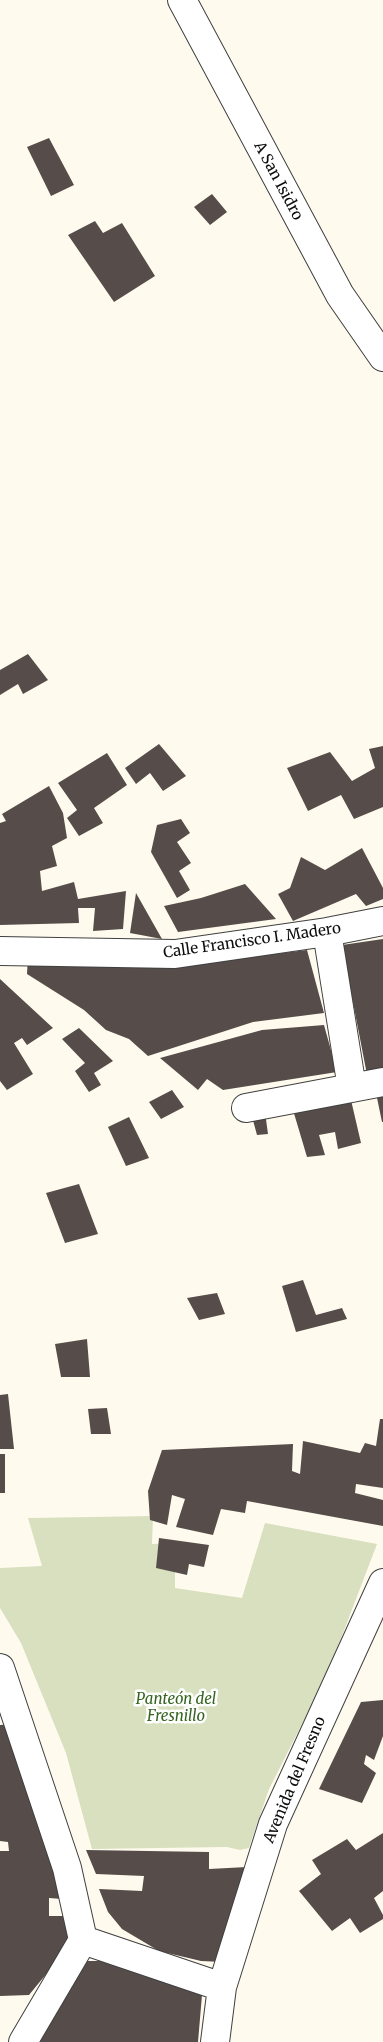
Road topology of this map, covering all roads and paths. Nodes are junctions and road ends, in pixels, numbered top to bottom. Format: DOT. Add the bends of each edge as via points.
graph roads {
  1 [pos="182,0"];
  2 [pos="383,357"];
  3 [pos="383,921"];
  4 [pos="327,932"];
  5 [pos="0,951"];
  6 [pos="383,1082"];
  7 [pos="352,1088"];
  8 [pos="246,1108"];
  9 [pos="383,1583"];
  10 [pos="0,1668"];
  11 [pos="83,1940"];
  12 [pos="222,1987"];
  13 [pos="23,2042"];
  14 [pos="215,2042"];
  1 -- 2 [label="street, A San Isidro" via="340,295"];
  3 -- 4 [label="street, Calle Francisco I. Madero"];
  4 -- 5 [label="street, Calle Francisco I. Madero" via="175,954"];
  4 -- 7 [label="street"];
  6 -- 7 [label="street"];
  7 -- 8 [label="street"];
  9 -- 12 [label="street, Avenida del Fresno" via="273,1824"];
  10 -- 11 [label="street" via="67,1868"];
  11 -- 12 [label="street"];
  11 -- 13 [label="street"];
  12 -- 14 [label="street, Avenida del Fresno"];
}
